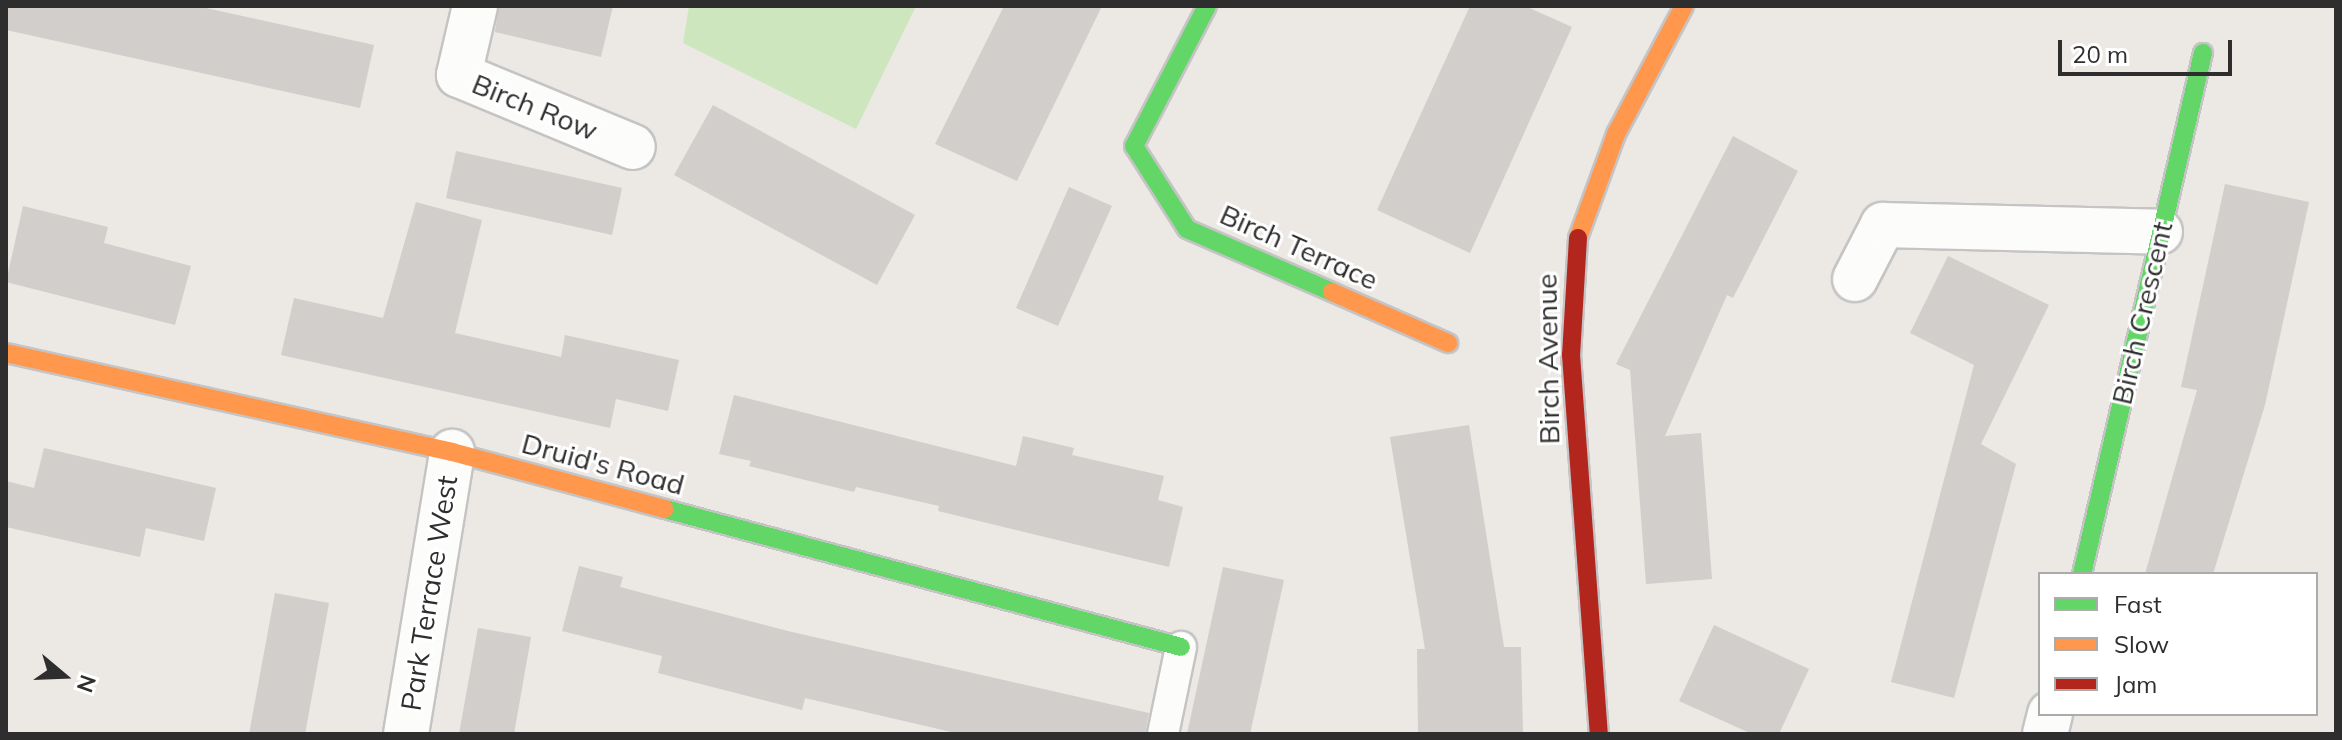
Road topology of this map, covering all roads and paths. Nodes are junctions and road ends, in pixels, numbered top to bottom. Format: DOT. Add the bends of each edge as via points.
graph roads {
  1 [pos="475,6"];
  2 [pos="1207,6"];
  3 [pos="1684,6"];
  4 [pos="2203,53"];
  5 [pos="633,147"];
  6 [pos="2160,232"];
  7 [pos="1855,279"];
  8 [pos="1448,343"];
  9 [pos="6,353"];
  10 [pos="452,452"];
  11 [pos="2082,572"];
  12 [pos="1181,647"];
  13 [pos="406,734"];
  14 [pos="1163,734"];
  15 [pos="1599,734"];
  1 -- 5 [label="street, Birch Row" via="459,75"];
  2 -- 8 [label="street, Birch Terrace" via="1134,146 1187,229"];
  3 -- 15 [label="street, Birch Avenue" via="1616,134 1574,250 1571,355"];
  4 -- 6 [label="street, Birch Crescent"];
  6 -- 7 [label="street" via="1883,225"];
  6 -- 11 [label="street, Birch Crescent"];
  9 -- 10 [label="street, Druid's Road"];
  10 -- 12 [label="street, Druid's Road"];
  10 -- 13 [label="street, Park Terrace West"];
  12 -- 14 [label="lane"];
}
